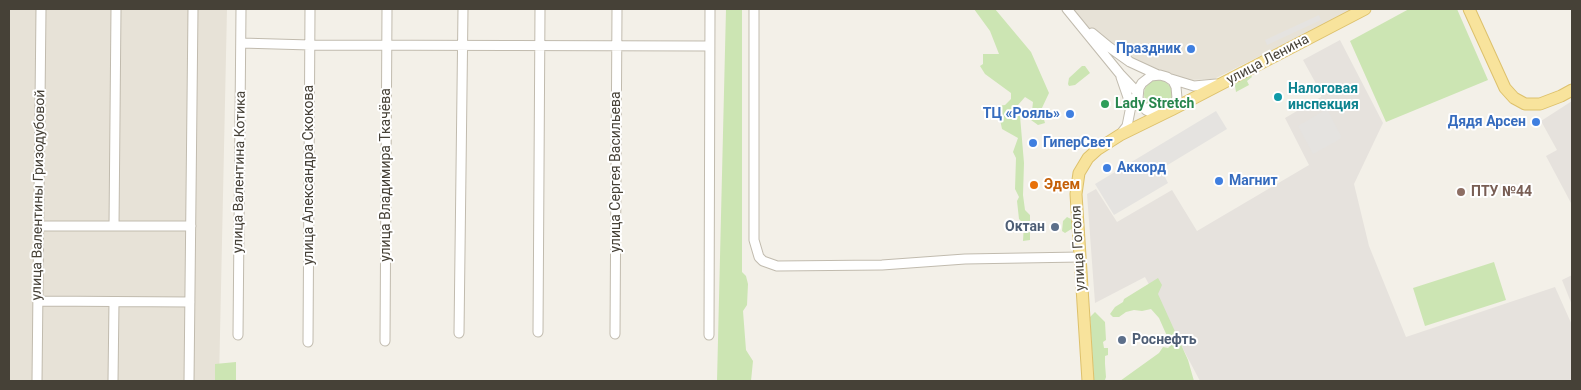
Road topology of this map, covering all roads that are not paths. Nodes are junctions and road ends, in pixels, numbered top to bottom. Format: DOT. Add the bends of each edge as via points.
graph roads {
  1 [pos="42,9"];
  2 [pos="116,9"];
  3 [pos="193,9"];
  4 [pos="241,9"];
  5 [pos="310,9"];
  6 [pos="387,9"];
  7 [pos="463,9"];
  8 [pos="540,9"];
  9 [pos="617,9"];
  10 [pos="710,9"];
  11 [pos="754,9"];
  12 [pos="1067,9"];
  13 [pos="1365,9"];
  14 [pos="1469,9"];
  15 [pos="1074,17"];
  16 [pos="241,43"];
  17 [pos="539,44"];
  18 [pos="310,45"];
  19 [pos="387,45"];
  20 [pos="463,45"];
  21 [pos="617,46"];
  22 [pos="709,46"];
  23 [pos="1120,74"];
  24 [pos="1156,74"];
  25 [pos="1171,79"];
  26 [pos="1224,83"];
  27 [pos="1572,90"];
  28 [pos="1138,93"];
  29 [pos="1131,106"];
  30 [pos="1167,112"];
  31 [pos="1120,135"];
  32 [pos="39,226"];
  33 [pos="114,226"];
  34 [pos="191,226"];
  35 [pos="1080,256"];
  36 [pos="38,301"];
  37 [pos="114,302"];
  38 [pos="190,302"];
  39 [pos="538,332"];
  40 [pos="459,333"];
  41 [pos="238,334"];
  42 [pos="615,334"];
  43 [pos="708,335"];
  44 [pos="385,341"];
  45 [pos="308,342"];
  46 [pos="37,381"];
  47 [pos="113,381"];
  48 [pos="189,381"];
  49 [pos="1088,381"];
  1 -- 32 [label="street, улица Валентины Гризодубовой"];
  2 -- 33 [label="street"];
  3 -- 34 [label="street"];
  4 -- 16 [label="street, улица Валентина Котика"];
  5 -- 18 [label="street, улица Александра Скокова"];
  6 -- 19 [label="street, улица Владимира Ткачёва"];
  7 -- 20 [label="street"];
  8 -- 17 [label="street"];
  9 -- 21 [label="street, улица Сергея Васильева"];
  10 -- 22 [label="street"];
  11 -- 35 [label="street" via="754,240 758,257 763,261 777,266 882,265"];
  12 -- 15 [label="street"];
  13 -- 26 [label="main road, улица Ленина"];
  14 -- 27 [label="main road" via="1504,88 1514,98 1526,104 1540,104"];
  15 -- 23 [label="street"];
  15 -- 24 [label="street" via="1130,62"];
  16 -- 18 [label="street"];
  16 -- 41 [label="street, улица Валентина Котика"];
  17 -- 20 [label="street"];
  17 -- 21 [label="street"];
  17 -- 39 [label="street"];
  18 -- 19 [label="street"];
  18 -- 45 [label="street, улица Александра Скокова"];
  19 -- 20 [label="street"];
  19 -- 44 [label="street, улица Владимира Ткачёва"];
  20 -- 40 [label="street"];
  21 -- 22 [label="street"];
  21 -- 42 [label="street, улица Сергея Васильева"];
  22 -- 43 [label="street"];
  23 -- 28 [label="street"];
  23 -- 29 [label="street"];
  24 -- 25 [label="street"];
  24 -- 28 [label="street" via="1146,78"];
  25 -- 26 [label="street" via="1194,86"];
  25 -- 30 [label="street" via="1178,93"];
  26 -- 30 [label="main road, улица Ленина"];
  28 -- 29 [label="street"];
  28 -- 30 [label="street" via="1146,110"];
  29 -- 31 [label="street" via="1127,126"];
  30 -- 31 [label="main road, улица Гоголя"];
  31 -- 35 [label="main road, улица Гоголя" via="1093,153 1079,173 1076,194"];
  32 -- 33 [label="street"];
  32 -- 36 [label="street, улица Валентины Гризодубовой"];
  33 -- 34 [label="street"];
  34 -- 38 [label="street"];
  35 -- 49 [label="main road, улица Гоголя"];
  36 -- 37 [label="street"];
  36 -- 46 [label="street, улица Валентины Гризодубовой"];
  37 -- 38 [label="street"];
  37 -- 47 [label="street"];
  38 -- 48 [label="street"];
}
